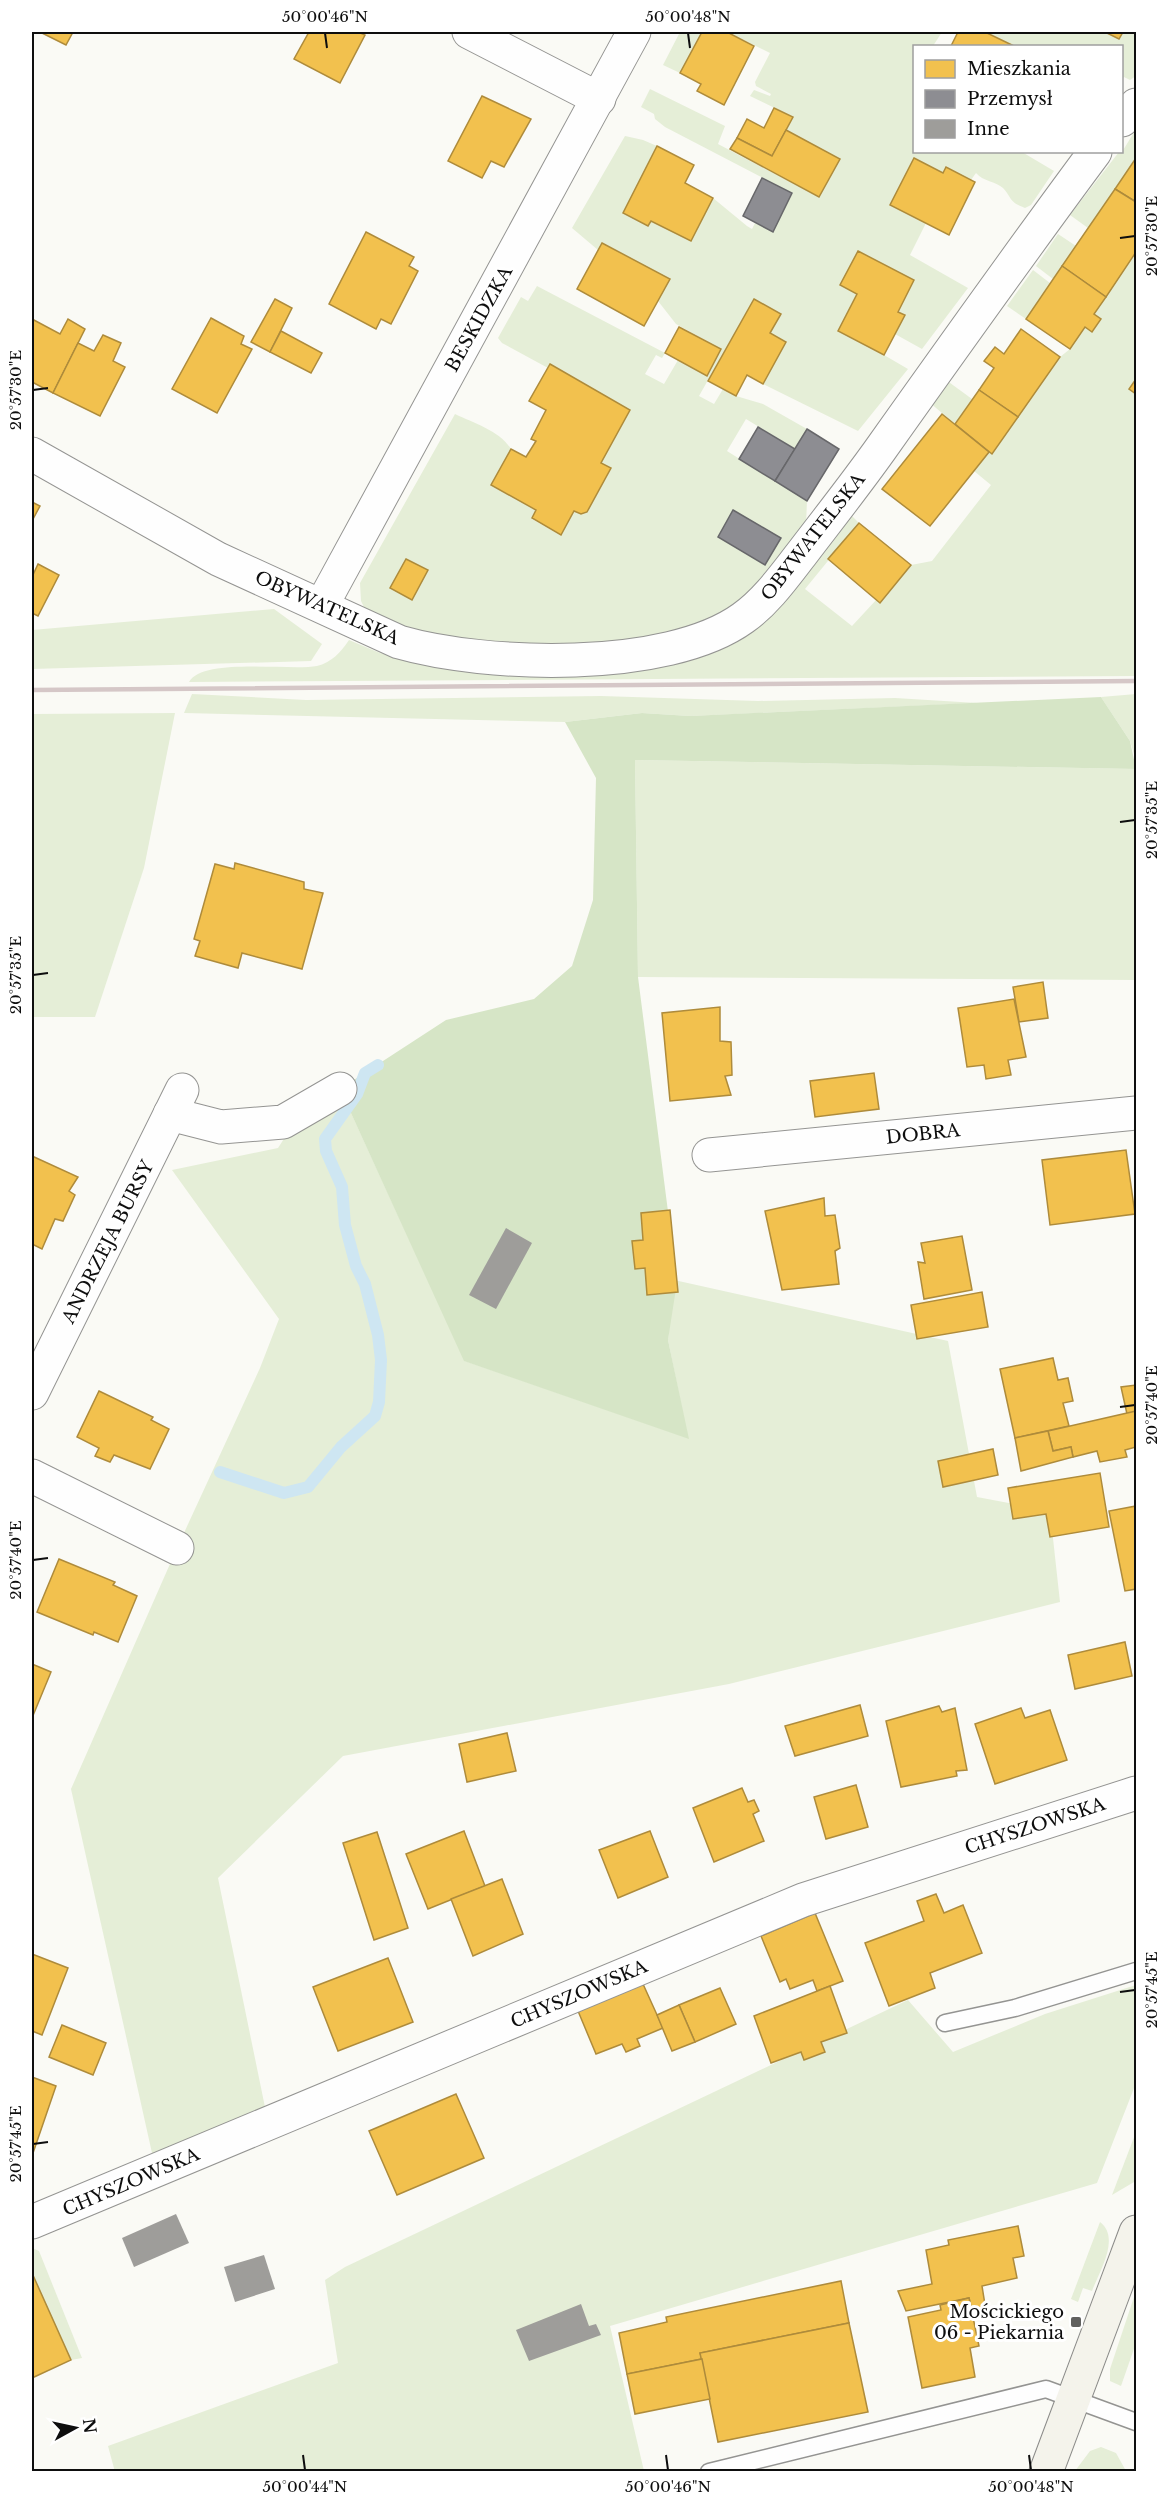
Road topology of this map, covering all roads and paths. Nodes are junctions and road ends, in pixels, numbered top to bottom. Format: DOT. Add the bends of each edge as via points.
graph roads {
  1 [pos="469,32"];
  2 [pos="634,32"];
  3 [pos="599,99"];
  4 [pos="1137,105"];
  5 [pos="1123,119"];
  6 [pos="1094,153"];
  7 [pos="32,454"];
  8 [pos="322,605"];
  9 [pos="340,1089"];
  10 [pos="1137,1113"];
  11 [pos="709,1155"];
  12 [pos="32,1394"];
  13 [pos="32,1476"];
  14 [pos="177,1548"];
  15 [pos="1137,1793"];
  16 [pos="1137,1971"];
  17 [pos="945,2023"];
  18 [pos="32,2222"];
  19 [pos="1137,2232"];
  20 [pos="1073,2399"];
  21 [pos="1137,2422"];
  22 [pos="709,2472"];
  23 [pos="1046,2472"];
  1 -- 3 [label="street"];
  2 -- 3 [label="street, BESKIDZKA"];
  3 -- 8 [label="street, BESKIDZKA"];
  4 -- 5 [label="street"];
  6 -- 8 [label="street, OBYWATELSKA" via="826,522 763,600 734,624 708,638 671,649 566,659 510,658 429,650 399,642"];
  7 -- 8 [label="street, OBYWATELSKA" via="218,559"];
  9 -- 12 [label="street, ANDRZEJA BURSY" via="282,1122 221,1127 176,1102"];
  10 -- 11 [label="street, DOBRA"];
  13 -- 14 [label="street"];
  15 -- 18 [label="street, CHYSZOWSKA" via="803,1900"];
  16 -- 17 [label="lane" via="1015,2008"];
  19 -- 20 [label="street"];
  20 -- 21 [label="lane"];
  20 -- 22 [label="lane" via="1046,2389"];
  20 -- 23 [label="street"];
}
